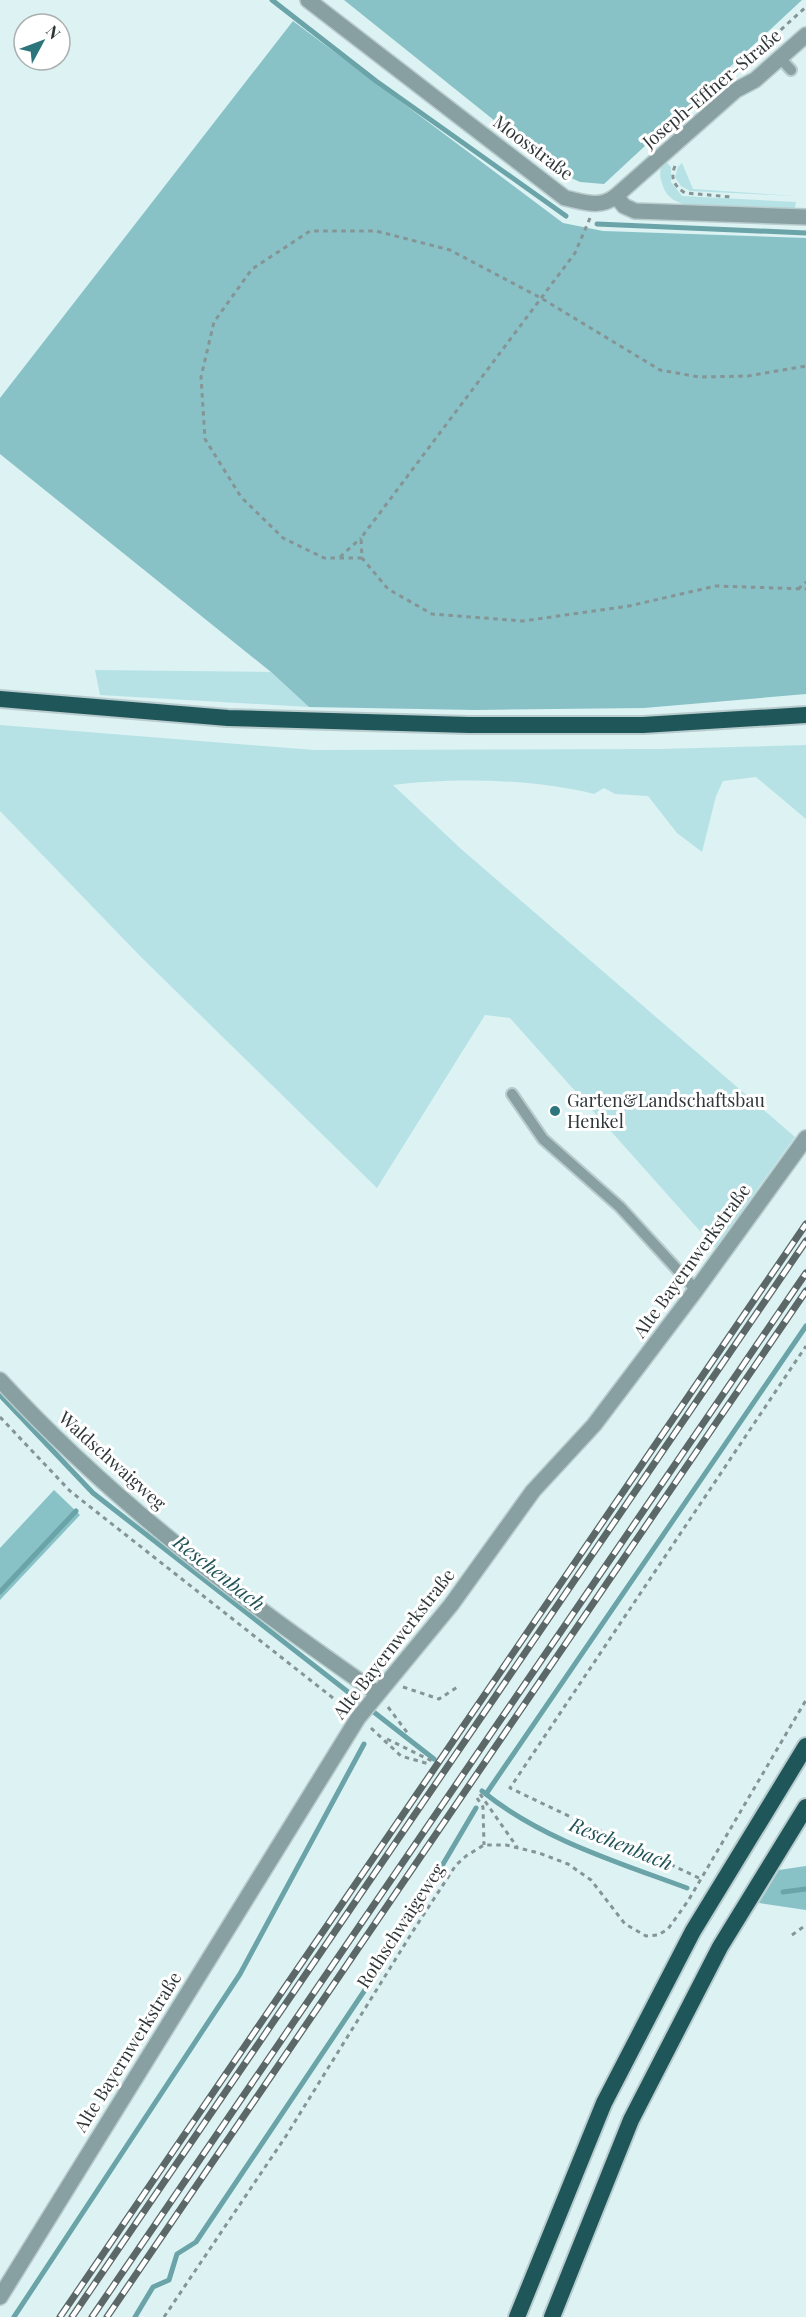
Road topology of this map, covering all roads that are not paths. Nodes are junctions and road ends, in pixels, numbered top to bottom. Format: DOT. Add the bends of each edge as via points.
graph roads {
  1 [pos="308,0"];
  2 [pos="806,35"];
  3 [pos="616,196"];
  4 [pos="806,217"];
  5 [pos="0,699"];
  6 [pos="806,714"];
  7 [pos="512,1094"];
  8 [pos="806,1138"];
  9 [pos="696,1290"];
  10 [pos="0,1380"];
  11 [pos="378,1692"];
  12 [pos="806,1746"];
  13 [pos="806,1807"];
  14 [pos="0,2296"];
  15 [pos="517,2317"];
  16 [pos="552,2317"];
  1 -- 3 [label="street, Moosstraße" via="565,198 594,205"];
  2 -- 3 [label="street, Joseph-Effner-Straße" via="786,65 736,90"];
  3 -- 4 [label="street" via="635,211"];
  5 -- 6 [label="highway" via="228,718 469,725 643,725"];
  7 -- 9 [label="lane" via="543,1139 620,1207"];
  8 -- 9 [label="street, Alte Bayernwerkstraße"];
  9 -- 11 [label="street, Alte Bayernwerkstraße" via="594,1425 533,1491 451,1605"];
  10 -- 11 [label="street, Waldschwaigweg" via="110,1488 219,1580"];
  11 -- 14 [label="street, Alte Bayernwerkstraße" via="358,1718"];
  12 -- 15 [label="highway" via="693,1931 604,2103"];
  13 -- 16 [label="highway" via="720,1947 631,2120"];
}
